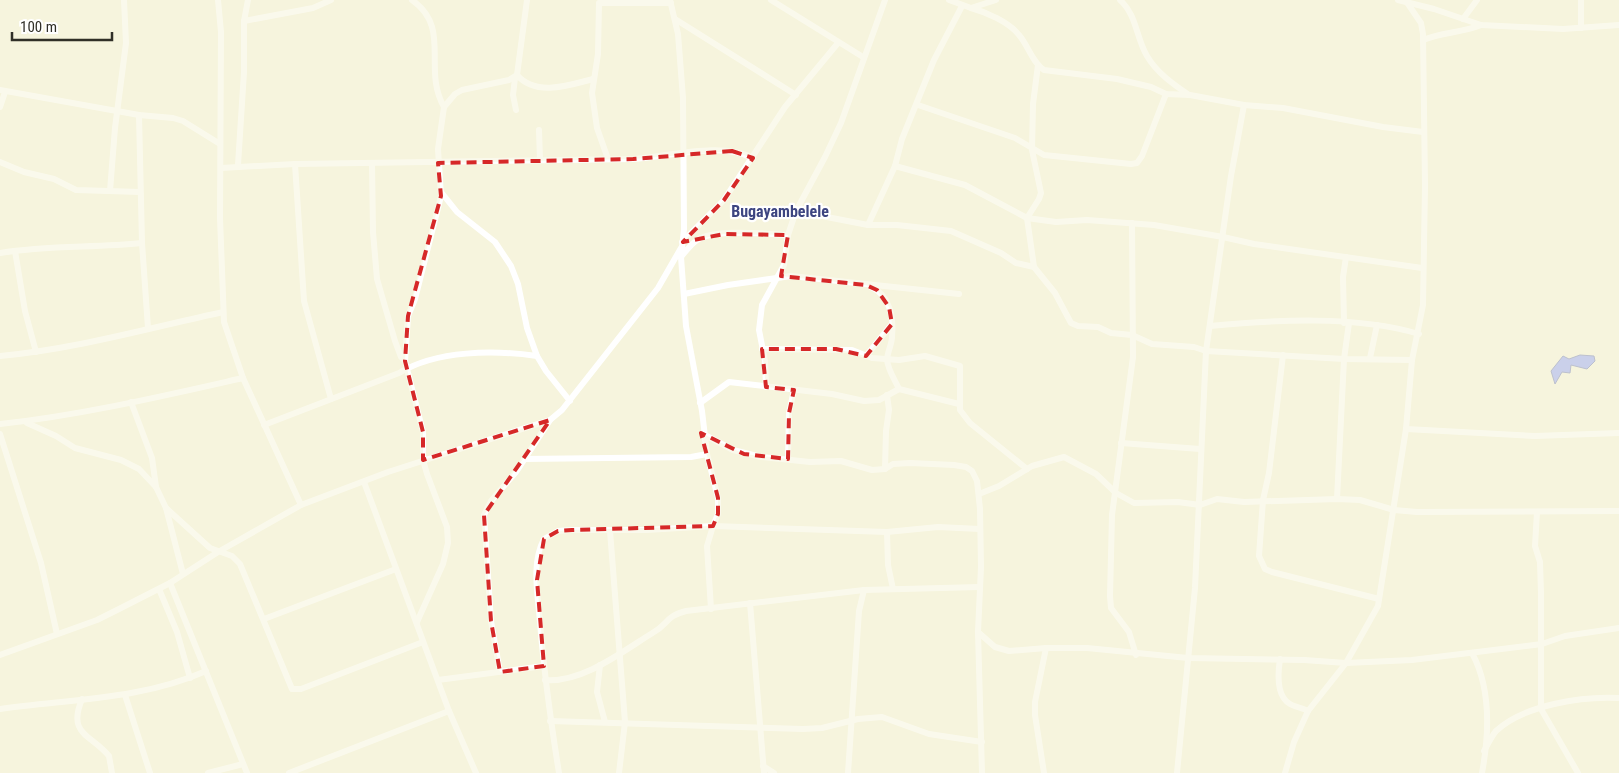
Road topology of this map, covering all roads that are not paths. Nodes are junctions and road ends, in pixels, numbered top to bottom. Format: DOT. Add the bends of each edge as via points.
graph roads {
  1 [pos="124,0"];
  2 [pos="218,0"];
  3 [pos="248,0"];
  4 [pos="331,0"];
  5 [pos="412,0"];
  6 [pos="527,0"];
  7 [pos="771,0"];
  8 [pos="885,0"];
  9 [pos="949,0"];
  10 [pos="996,0"];
  11 [pos="1120,0"];
  12 [pos="1402,0"];
  13 [pos="1433,0"];
  14 [pos="1477,0"];
  15 [pos="1581,0"];
  16 [pos="670,2"];
  17 [pos="962,6"];
  18 [pos="971,8"];
  19 [pos="1434,9"];
  20 [pos="675,18"];
  21 [pos="1463,19"];
  22 [pos="244,21"];
  23 [pos="1481,25"];
  24 [pos="1619,25"];
  25 [pos="1581,28"];
  26 [pos="1423,40"];
  27 [pos="838,44"];
  28 [pos="863,57"];
  29 [pos="1038,65"];
  30 [pos="516,76"];
  31 [pos="593,79"];
  32 [pos="2,91"];
  33 [pos="1166,94"];
  34 [pos="796,95"];
  35 [pos="1190,95"];
  36 [pos="918,105"];
  37 [pos="1244,105"];
  38 [pos="0,107"];
  39 [pos="444,107"];
  40 [pos="516,110"];
  41 [pos="118,111"];
  42 [pos="139,115"];
  43 [pos="539,130"];
  44 [pos="1423,132"];
  45 [pos="220,144"];
  46 [pos="1032,150"];
  47 [pos="684,152"];
  48 [pos="753,158"];
  49 [pos="608,159"];
  50 [pos="540,160"];
  51 [pos="0,162"];
  52 [pos="372,163"];
  53 [pos="438,163"];
  54 [pos="295,164"];
  55 [pos="238,165"];
  56 [pos="895,166"];
  57 [pos="221,168"];
  58 [pos="110,191"];
  59 [pos="140,192"];
  60 [pos="441,192"];
  61 [pos="796,211"];
  62 [pos="1027,218"];
  63 [pos="1132,223"];
  64 [pos="868,225"];
  65 [pos="788,235"];
  66 [pos="1223,236"];
  67 [pos="142,243"];
  68 [pos="682,245"];
  69 [pos="15,251"];
  70 [pos="1,253"];
  71 [pos="681,257"];
  72 [pos="1346,257"];
  73 [pos="1034,267"];
  74 [pos="1422,268"];
  75 [pos="779,276"];
  76 [pos="866,285"];
  77 [pos="684,294"];
  78 [pos="959,294"];
  79 [pos="223,312"];
  80 [pos="1346,323"];
  81 [pos="892,324"];
  82 [pos="1210,326"];
  83 [pos="1377,326"];
  84 [pos="148,328"];
  85 [pos="1418,334"];
  86 [pos="1132,335"];
  87 [pos="762,349"];
  88 [pos="1206,351"];
  89 [pos="36,352"];
  90 [pos="1283,355"];
  91 [pos="0,356"];
  92 [pos="537,356"];
  93 [pos="866,356"];
  94 [pos="1370,358"];
  95 [pos="1344,359"];
  96 [pos="887,360"];
  97 [pos="1412,360"];
  98 [pos="405,361"];
  99 [pos="406,368"];
  100 [pos="243,378"];
  101 [pos="766,387"];
  102 [pos="899,389"];
  103 [pos="794,390"];
  104 [pos="887,395"];
  105 [pos="331,399"];
  106 [pos="570,401"];
  107 [pos="131,402"];
  108 [pos="700,403"];
  109 [pos="959,404"];
  110 [pos="550,420"];
  111 [pos="26,422"];
  112 [pos="0,424"];
  113 [pos="264,424"];
  114 [pos="1406,429"];
  115 [pos="1619,433"];
  116 [pos="0,434"];
  117 [pos="705,435"];
  118 [pos="1121,443"];
  119 [pos="1200,449"];
  120 [pos="708,454"];
  121 [pos="524,459"];
  122 [pos="788,459"];
  123 [pos="423,460"];
  124 [pos="886,469"];
  125 [pos="1027,469"];
  126 [pos="364,482"];
  127 [pos="156,487"];
  128 [pos="1116,493"];
  129 [pos="979,494"];
  130 [pos="1338,498"];
  131 [pos="1264,500"];
  132 [pos="301,505"];
  133 [pos="1200,505"];
  134 [pos="166,508"];
  135 [pos="1394,510"];
  136 [pos="1619,511"];
  137 [pos="1537,512"];
  138 [pos="713,526"];
  139 [pos="980,528"];
  140 [pos="610,531"];
  141 [pos="886,532"];
  142 [pos="218,552"];
  143 [pos="396,569"];
  144 [pos="183,574"];
  145 [pos="170,583"];
  146 [pos="980,587"];
  147 [pos="159,589"];
  148 [pos="893,589"];
  149 [pos="864,590"];
  150 [pos="1379,599"];
  151 [pos="750,602"];
  152 [pos="711,609"];
  153 [pos="264,619"];
  154 [pos="417,622"];
  155 [pos="1619,628"];
  156 [pos="978,632"];
  157 [pos="57,634"];
  158 [pos="423,642"];
  159 [pos="1542,644"];
  160 [pos="1046,648"];
  161 [pos="620,652"];
  162 [pos="1472,653"];
  163 [pos="0,655"];
  164 [pos="1136,655"];
  165 [pos="1188,658"];
  166 [pos="1280,659"];
  167 [pos="1346,663"];
  168 [pos="600,665"];
  169 [pos="544,666"];
  170 [pos="206,671"];
  171 [pos="500,672"];
  172 [pos="190,678"];
  173 [pos="438,680"];
  174 [pos="545,680"];
  175 [pos="125,695"];
  176 [pos="1619,698"];
  177 [pos="82,699"];
  178 [pos="0,709"];
  179 [pos="1541,709"];
  180 [pos="449,711"];
  181 [pos="1308,711"];
  182 [pos="550,720"];
  183 [pos="851,721"];
  184 [pos="605,722"];
  185 [pos="625,722"];
  186 [pos="759,729"];
  187 [pos="982,742"];
  188 [pos="1484,751"];
  189 [pos="243,764"];
  190 [pos="763,770"];
  191 [pos="112,773"];
  192 [pos="150,773"];
  193 [pos="208,773"];
  194 [pos="247,773"];
  195 [pos="289,773"];
  196 [pos="476,773"];
  197 [pos="559,773"];
  198 [pos="619,773"];
  199 [pos="774,773"];
  200 [pos="848,773"];
  201 [pos="982,773"];
  202 [pos="1044,773"];
  203 [pos="1177,773"];
  204 [pos="1285,773"];
  205 [pos="1482,773"];
  206 [pos="1578,773"];
  1 -- 41 [label="street" via="126,43"];
  2 -- 45 [label="street" via="221,32"];
  3 -- 22 [label="street"];
  4 -- 22 [label="street" via="313,8"];
  5 -- 39 [label="street" via="426,12 433,26 436,82"];
  6 -- 30 [label="street"];
  7 -- 27 [label="street"];
  8 -- 28 [label="street"];
  9 -- 17 [label="street"];
  10 -- 18 [label="street"];
  11 -- 35 [label="street" via="1132,18 1146,55 1170,82"];
  12 -- 19 [label="street"];
  12 -- 26 [label="street" via="1421,23"];
  13 -- 19 [label="street"];
  14 -- 21 [label="street"];
  15 -- 25 [label="street"];
  16 -- 20 [label="street"];
  16 -- 31 [label="street" via="599,3 598,54"];
  17 -- 18 [label="street"];
  17 -- 36 [label="street" via="934,60"];
  18 -- 29 [label="street" via="1017,32"];
  19 -- 21 [label="street"];
  20 -- 34 [label="street"];
  20 -- 47 [label="street"];
  21 -- 23 [label="street"];
  22 -- 55 [label="street"];
  23 -- 25 [label="street"];
  23 -- 26 [label="street"];
  24 -- 25 [label="street"];
  26 -- 44 [label="street"];
  27 -- 28 [label="street"];
  27 -- 34 [label="street"];
  28 -- 61 [label="street" via="841,122"];
  29 -- 33 [label="street" via="1048,70 1143,85"];
  29 -- 46 [label="street"];
  30 -- 31 [label="street" via="548,88"];
  30 -- 39 [label="street" via="462,90 454,94"];
  30 -- 40 [label="street"];
  31 -- 49 [label="street" via="597,128"];
  32 -- 38 [label="street"];
  32 -- 41 [label="street"];
  33 -- 35 [label="street"];
  33 -- 46 [label="street" via="1137,163 1044,155"];
  34 -- 48 [label="street"];
  35 -- 37 [label="street"];
  36 -- 46 [label="street" via="1015,138"];
  36 -- 56 [label="street" via="902,139"];
  37 -- 44 [label="street" via="1283,108"];
  37 -- 66 [label="street"];
  39 -- 53 [label="street"];
  41 -- 42 [label="street"];
  41 -- 58 [label="street"];
  42 -- 45 [label="street" via="183,121"];
  42 -- 59 [label="street"];
  43 -- 50 [label="street"];
  44 -- 74 [label="street"];
  45 -- 57 [label="street"];
  46 -- 62 [label="street" via="1041,193"];
  47 -- 48 [label="street" via="732,151"];
  47 -- 49 [label="street" via="653,158"];
  47 -- 68 [label="street"];
  48 -- 68 [label="street" via="724,200"];
  49 -- 50 [label="street"];
  50 -- 53 [label="street"];
  51 -- 58 [label="street" via="54,179 76,190"];
  52 -- 53 [label="street"];
  52 -- 54 [label="street"];
  52 -- 98 [label="street" via="377,279 395,341"];
  53 -- 60 [label="street"];
  54 -- 55 [label="street"];
  54 -- 105 [label="street" via="304,301"];
  55 -- 57 [label="street"];
  56 -- 62 [label="street" via="965,185"];
  56 -- 64 [label="street"];
  57 -- 79 [label="street"];
  58 -- 59 [label="street"];
  59 -- 67 [label="street"];
  60 -- 92 [label="street" via="457,212 494,242 511,266"];
  60 -- 98 [label="street" via="408,316"];
  61 -- 64 [label="street"];
  61 -- 65 [label="street"];
  62 -- 63 [label="street" via="1056,222"];
  62 -- 73 [label="street"];
  63 -- 66 [label="street"];
  63 -- 86 [label="street"];
  64 -- 73 [label="street" via="951,232 1001,253 1016,263"];
  65 -- 71 [label="street" via="741,233 703,237"];
  65 -- 75 [label="street" via="786,256"];
  66 -- 72 [label="street" via="1254,244"];
  66 -- 82 [label="street"];
  67 -- 69 [label="street"];
  67 -- 84 [label="street"];
  68 -- 71 [label="street"];
  68 -- 106 [label="street" via="658,288"];
  69 -- 70 [label="street"];
  69 -- 89 [label="street"];
  71 -- 77 [label="street"];
  72 -- 74 [label="street"];
  72 -- 80 [label="street" via="1343,277"];
  73 -- 86 [label="street" via="1054,293 1071,324 1098,328 1111,334"];
  74 -- 85 [label="street" via="1423,305"];
  75 -- 76 [label="street" via="808,276"];
  75 -- 77 [label="street"];
  75 -- 87 [label="street" via="762,306 759,330"];
  76 -- 78 [label="street"];
  76 -- 81 [label="street" via="877,290 887,301"];
  77 -- 108 [label="street" via="686,326"];
  79 -- 84 [label="street"];
  79 -- 100 [label="street" via="230,344"];
  80 -- 82 [label="street" via="1293,320"];
  80 -- 83 [label="street"];
  80 -- 95 [label="street"];
  81 -- 93 [label="street"];
  81 -- 96 [label="street" via="893,336"];
  82 -- 88 [label="street"];
  83 -- 85 [label="street"];
  83 -- 94 [label="street"];
  84 -- 89 [label="street" via="105,341"];
  85 -- 97 [label="street"];
  86 -- 88 [label="street" via="1152,344 1194,346"];
  86 -- 118 [label="street" via="1133,357"];
  87 -- 93 [label="street" via="852,350"];
  87 -- 101 [label="street"];
  88 -- 90 [label="street"];
  88 -- 119 [label="street"];
  89 -- 91 [label="street"];
  90 -- 95 [label="street"];
  90 -- 131 [label="street"];
  92 -- 99 [label="street" via="506,353 458,356 419,362"];
  92 -- 106 [label="street"];
  93 -- 96 [label="street"];
  94 -- 95 [label="street"];
  94 -- 97 [label="street"];
  95 -- 130 [label="street"];
  96 -- 102 [label="street"];
  96 -- 109 [label="street" via="925,356 960,366"];
  97 -- 114 [label="street"];
  98 -- 99 [label="street"];
  99 -- 105 [label="street"];
  99 -- 123 [label="street" via="423,432"];
  100 -- 107 [label="street"];
  100 -- 113 [label="street"];
  101 -- 103 [label="street"];
  101 -- 108 [label="street" via="730,382"];
  102 -- 104 [label="street"];
  102 -- 109 [label="street"];
  103 -- 104 [label="street" via="864,401 879,400"];
  103 -- 122 [label="street" via="789,414"];
  104 -- 124 [label="street"];
  105 -- 113 [label="street"];
  106 -- 110 [label="street"];
  107 -- 111 [label="street"];
  107 -- 127 [label="street" via="152,458"];
  108 -- 117 [label="street"];
  109 -- 125 [label="street" via="970,423"];
  110 -- 121 [label="street"];
  110 -- 123 [label="street"];
  111 -- 112 [label="street"];
  111 -- 127 [label="street" via="75,448 121,460 139,469"];
  113 -- 132 [label="street"];
  114 -- 115 [label="street" via="1535,436"];
  114 -- 135 [label="street"];
  116 -- 157 [label="street" via="41,563"];
  117 -- 120 [label="street"];
  117 -- 122 [label="street" via="744,454"];
  118 -- 119 [label="street"];
  118 -- 128 [label="street"];
  119 -- 133 [label="street"];
  120 -- 121 [label="street" via="691,457"];
  120 -- 138 [label="street" via="718,498 718,514"];
  121 -- 171 [label="street" via="484,515 491,621"];
  122 -- 124 [label="street" via="840,461 872,470"];
  123 -- 126 [label="street"];
  123 -- 154 [label="street" via="447,526 448,543 443,564"];
  124 -- 129 [label="street" via="893,464 904,463 962,466 974,474"];
  125 -- 128 [label="street" via="1064,457 1096,474"];
  125 -- 129 [label="street"];
  126 -- 132 [label="street"];
  126 -- 143 [label="street"];
  127 -- 134 [label="street"];
  128 -- 133 [label="street" via="1134,503"];
  128 -- 164 [label="street" via="1112,515 1110,604 1129,632"];
  129 -- 139 [label="street"];
  130 -- 131 [label="street"];
  130 -- 135 [label="street" via="1360,500"];
  131 -- 133 [label="street" via="1217,499"];
  131 -- 150 [label="street" via="1259,556 1265,569"];
  132 -- 142 [label="street"];
  133 -- 165 [label="street"];
  134 -- 142 [label="street"];
  134 -- 144 [label="street"];
  135 -- 137 [label="street"];
  135 -- 150 [label="street"];
  136 -- 137 [label="street"];
  137 -- 159 [label="street" via="1535,538 1540,562"];
  138 -- 140 [label="street"];
  138 -- 141 [label="street"];
  138 -- 152 [label="street" via="707,546"];
  139 -- 141 [label="street" via="938,527"];
  139 -- 146 [label="street"];
  140 -- 161 [label="street"];
  140 -- 169 [label="street" via="558,531 544,539 541,545 537,580"];
  141 -- 148 [label="street"];
  142 -- 144 [label="street"];
  142 -- 153 [label="street" via="232,556 240,564"];
  143 -- 153 [label="street"];
  143 -- 154 [label="street"];
  144 -- 145 [label="street"];
  145 -- 147 [label="street"];
  145 -- 170 [label="street"];
  146 -- 148 [label="street"];
  146 -- 156 [label="street"];
  147 -- 157 [label="street" via="97,620"];
  147 -- 172 [label="street" via="177,632"];
  148 -- 149 [label="street"];
  149 -- 151 [label="street"];
  149 -- 183 [label="street" via="859,611"];
  150 -- 167 [label="street"];
  151 -- 152 [label="street"];
  151 -- 186 [label="street"];
  152 -- 161 [label="street" via="674,615 656,631"];
  153 -- 158 [label="street" via="287,680 296,690"];
  154 -- 158 [label="street"];
  155 -- 159 [label="street" via="1565,636"];
  156 -- 160 [label="street" via="1000,649"];
  156 -- 187 [label="street"];
  157 -- 163 [label="street"];
  158 -- 173 [label="street"];
  159 -- 162 [label="street"];
  159 -- 179 [label="street"];
  160 -- 164 [label="street" via="1087,648"];
  160 -- 202 [label="street" via="1035,702"];
  161 -- 168 [label="street"];
  161 -- 185 [label="street"];
  162 -- 167 [label="street"];
  162 -- 188 [label="street" via="1482,676 1486,701"];
  164 -- 165 [label="street"];
  165 -- 166 [label="street"];
  165 -- 203 [label="street"];
  166 -- 167 [label="street"];
  166 -- 181 [label="street" via="1279,680 1285,698"];
  167 -- 181 [label="street"];
  168 -- 174 [label="street" via="569,678"];
  168 -- 184 [label="street" via="597,692"];
  169 -- 171 [label="street"];
  169 -- 174 [label="street"];
  170 -- 172 [label="street"];
  170 -- 189 [label="street"];
  171 -- 173 [label="street"];
  172 -- 175 [label="street"];
  173 -- 180 [label="street"];
  174 -- 182 [label="street"];
  175 -- 177 [label="street"];
  175 -- 192 [label="street"];
  176 -- 179 [label="street" via="1571,700"];
  177 -- 178 [label="street"];
  177 -- 191 [label="street" via="77,712 78,726 109,756"];
  179 -- 188 [label="street" via="1504,726 1492,736"];
  179 -- 206 [label="street"];
  180 -- 195 [label="street"];
  180 -- 196 [label="street"];
  181 -- 204 [label="street"];
  182 -- 184 [label="street"];
  182 -- 197 [label="street"];
  183 -- 186 [label="street" via="822,728"];
  183 -- 187 [label="street" via="882,717 929,734"];
  183 -- 200 [label="street"];
  184 -- 185 [label="street"];
  185 -- 186 [label="street"];
  185 -- 198 [label="street"];
  186 -- 190 [label="street"];
  187 -- 201 [label="street"];
  188 -- 205 [label="street"];
  189 -- 193 [label="street"];
  189 -- 194 [label="street"];
  190 -- 199 [label="street"];
}
